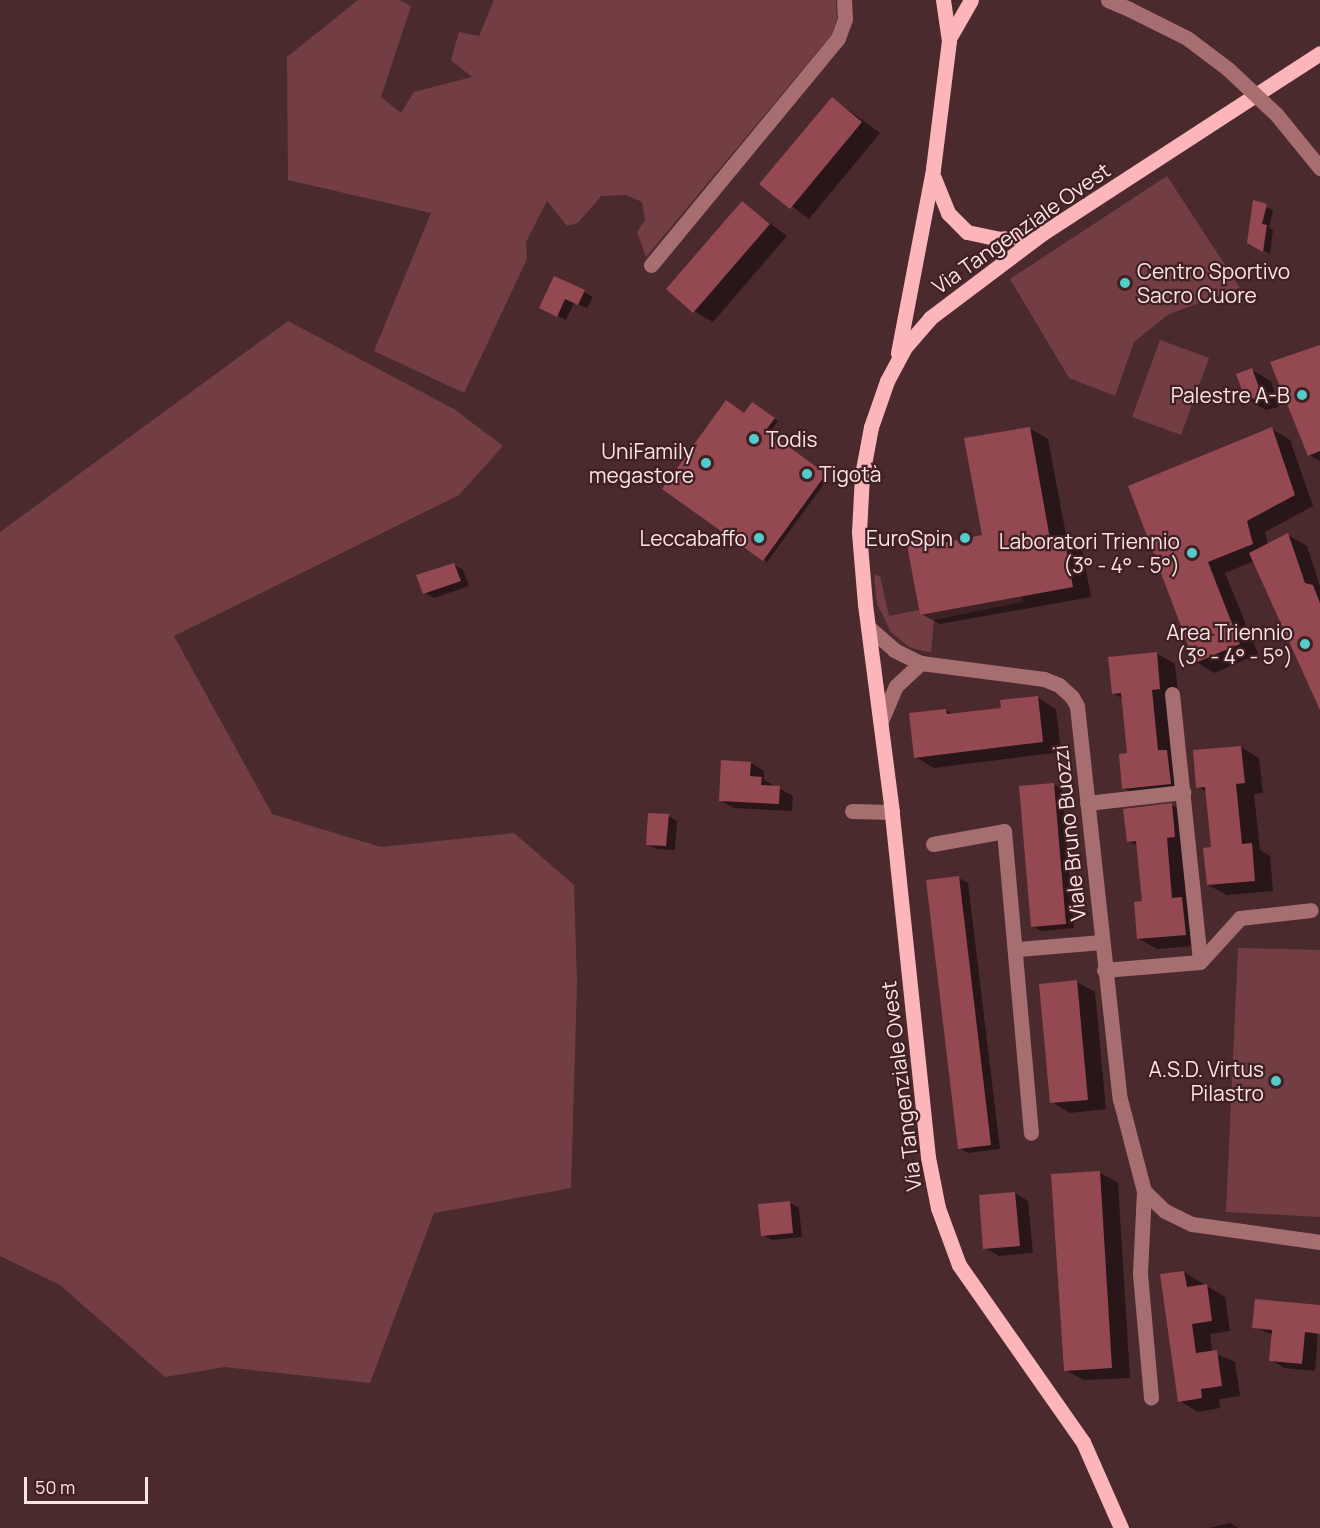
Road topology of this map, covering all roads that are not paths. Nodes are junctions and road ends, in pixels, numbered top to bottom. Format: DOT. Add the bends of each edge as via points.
graph roads {
  1 [pos="844,0"];
  2 [pos="943,0"];
  3 [pos="971,0"];
  4 [pos="1108,0"];
  5 [pos="949,40"];
  6 [pos="1320,53"];
  7 [pos="1320,168"];
  8 [pos="933,169"];
  9 [pos="1043,233"];
  10 [pos="651,265"];
  11 [pos="896,362"];
  12 [pos="868,627"];
  13 [pos="921,663"];
  14 [pos="1172,694"];
  15 [pos="881,721"];
  16 [pos="1183,792"];
  17 [pos="1087,803"];
  18 [pos="852,811"];
  19 [pos="892,812"];
  20 [pos="933,844"];
  21 [pos="1311,910"];
  22 [pos="1102,942"];
  23 [pos="1018,949"];
  24 [pos="1200,962"];
  25 [pos="1104,970"];
  26 [pos="1031,1133"];
  27 [pos="1144,1191"];
  28 [pos="1320,1242"];
  29 [pos="1151,1398"];
  30 [pos="1121,1528"];
  1 -- 10 [label="street" via="845,19 838,38"];
  2 -- 5 [label="main road"];
  3 -- 5 [label="main road"];
  4 -- 7 [label="street, bridge" via="1187,38 1228,69 1276,114"];
  5 -- 8 [label="main road"];
  6 -- 9 [label="main road, Via Tangenziale Ovest"];
  8 -- 9 [label="main road" via="942,203 967,232 999,239"];
  8 -- 11 [label="main road"];
  9 -- 11 [label="main road, Via Tangenziale Ovest" via="930,318"];
  11 -- 12 [label="main road, Via Tangenziale Ovest" via="871,427 862,475 859,532"];
  12 -- 13 [label="street" via="894,650"];
  12 -- 15 [label="main road, Via Tangenziale Ovest"];
  13 -- 15 [label="street" via="896,686"];
  13 -- 17 [label="street, Viale Bruno Buozzi" via="1044,679 1066,690 1077,706"];
  14 -- 16 [label="street"];
  15 -- 19 [label="main road, Via Tangenziale Ovest"];
  16 -- 17 [label="street"];
  16 -- 24 [label="street"];
  17 -- 22 [label="street, Viale Bruno Buozzi"];
  18 -- 19 [label="street"];
  19 -- 30 [label="main road, Via Tangenziale Ovest" via="928,1158 938,1208 959,1265 1083,1442"];
  20 -- 23 [label="street" via="1005,831"];
  21 -- 24 [label="street" via="1240,918"];
  22 -- 23 [label="street"];
  22 -- 25 [label="street, Viale Bruno Buozzi"];
  23 -- 26 [label="street"];
  24 -- 25 [label="street"];
  25 -- 27 [label="street, Viale Bruno Buozzi" via="1120,1099"];
  27 -- 28 [label="street" via="1165,1210 1192,1224"];
  27 -- 29 [label="street, Viale Bruno Buozzi" via="1140,1274"];
}
